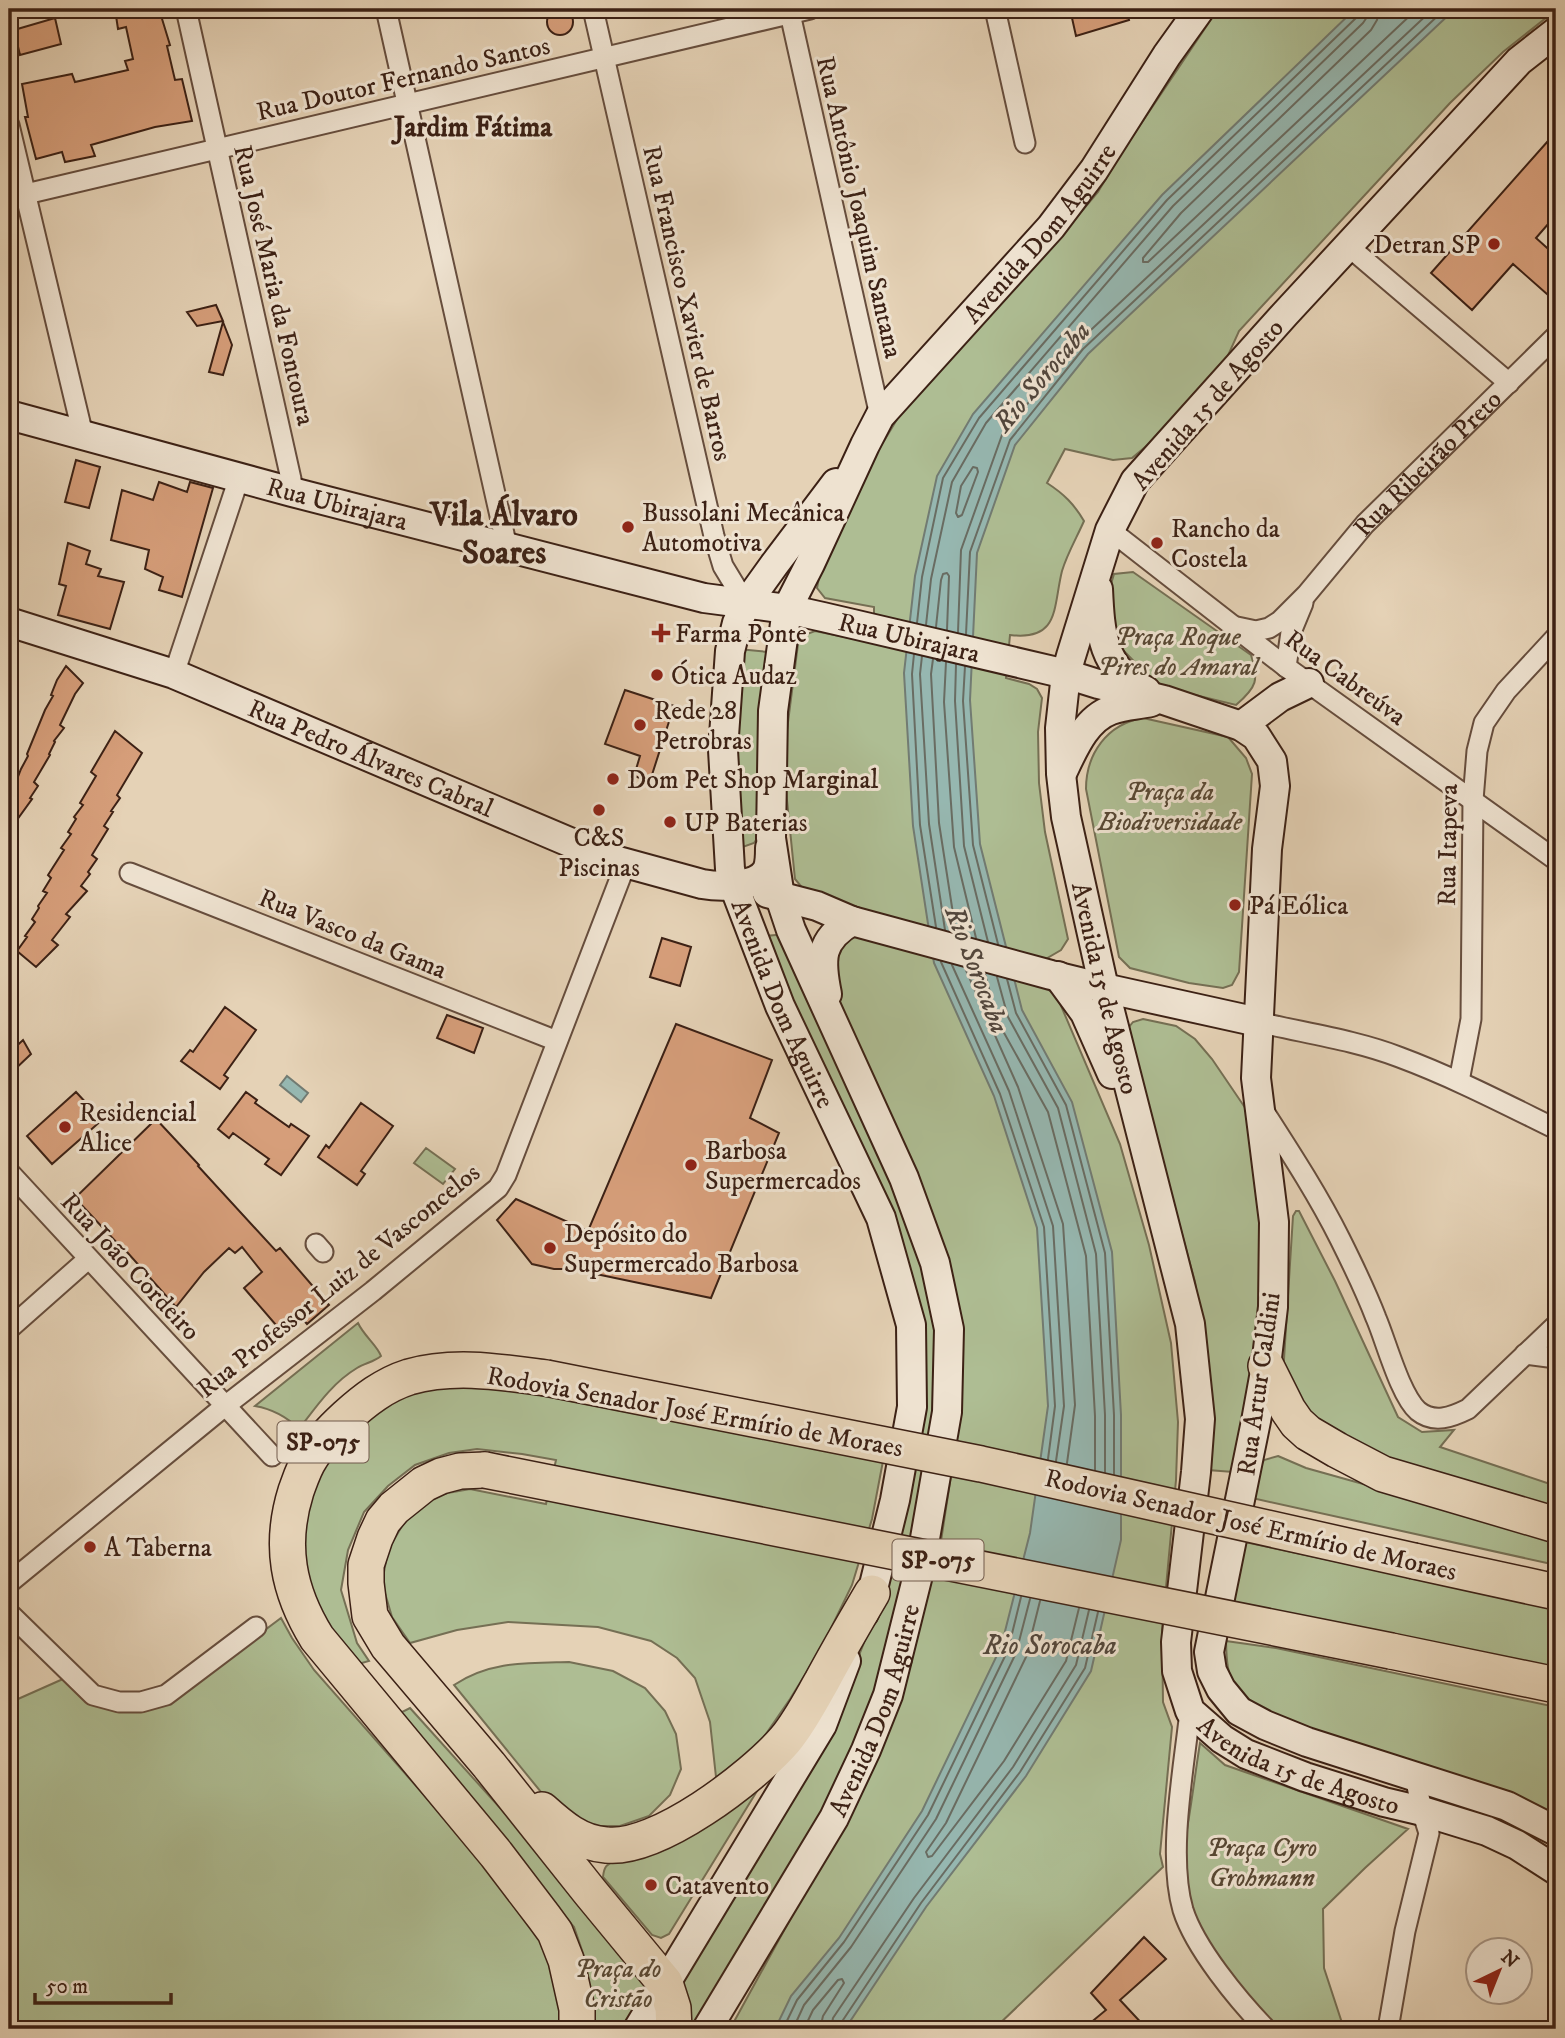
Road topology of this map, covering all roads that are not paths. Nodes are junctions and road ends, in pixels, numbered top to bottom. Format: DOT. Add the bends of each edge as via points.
graph roads {
  1 [pos="186,9"];
  2 [pos="386,9"];
  3 [pos="593,9"];
  4 [pos="810,9"];
  5 [pos="995,9"];
  6 [pos="1200,9"];
  7 [pos="789,11"];
  8 [pos="1556,32"];
  9 [pos="605,57"];
  10 [pos="407,104"];
  11 [pos="9,125"];
  12 [pos="1025,143"];
  13 [pos="218,149"];
  14 [pos="17,196"];
  15 [pos="1348,246"];
  16 [pos="1556,336"];
  17 [pos="1509,383"];
  18 [pos="9,415"];
  19 [pos="880,416"];
  20 [pos="83,435"];
  21 [pos="864,445"];
  22 [pos="239,478"];
  23 [pos="292,492"];
  24 [pos="1111,530"];
  25 [pos="507,547"];
  26 [pos="1097,577"];
  27 [pos="1306,595"];
  28 [pos="746,604"];
  29 [pos="786,609"];
  30 [pos="9,622"];
  31 [pos="1235,627"];
  32 [pos="1556,637"];
  33 [pos="1286,667"];
  34 [pos="174,674"];
  35 [pos="1066,674"];
  36 [pos="1309,683"];
  37 [pos="1164,700"];
  38 [pos="1241,726"];
  39 [pos="1061,774"];
  40 [pos="1472,800"];
  41 [pos="771,838"];
  42 [pos="1556,860"];
  43 [pos="626,863"];
  44 [pos="130,873"];
  45 [pos="734,886"];
  46 [pos="780,897"];
  47 [pos="859,922"];
  48 [pos="1054,975"];
  49 [pos="1104,988"];
  50 [pos="1258,1022"];
  51 [pos="834,1025"];
  52 [pos="557,1041"];
  53 [pos="1459,1081"];
  54 [pos="1258,1103"];
  55 [pos="1556,1129"];
  56 [pos="1141,1135"];
  57 [pos="9,1172"];
  58 [pos="88,1259"];
  59 [pos="1556,1325"];
  60 [pos="9,1329"];
  61 [pos="1525,1354"];
  62 [pos="1556,1358"];
  63 [pos="1266,1366"];
  64 [pos="225,1406"];
  65 [pos="272,1456"];
  66 [pos="1556,1525"];
  67 [pos="9,1584"];
  68 [pos="872,1592"];
  69 [pos="1556,1592"];
  70 [pos="9,1614"];
  71 [pos="256,1627"];
  72 [pos="1556,1685"];
  73 [pos="1190,1711"];
  74 [pos="489,1765"];
  75 [pos="1415,1776"];
  76 [pos="1422,1811"];
  77 [pos="1556,1831"];
  78 [pos="1556,1870"];
  79 [pos="665,1983"];
  80 [pos="1259,2027"];
  81 [pos="577,2029"];
  82 [pos="638,2029"];
  83 [pos="674,2029"];
  84 [pos="707,2029"];
  85 [pos="1388,2029"];
  1 -- 13 [label="street, Rua José Maria da Fontoura"];
  2 -- 10 [label="street"];
  3 -- 9 [label="street, Rua Francisco Xavier de Barros"];
  4 -- 7 [label="street, Rua Doutor Fernando Santos"];
  5 -- 12 [label="street"];
  6 -- 19 [label="main road, Avenida Dom Aguirre" via="1051,227"];
  7 -- 9 [label="street, Rua Doutor Fernando Santos"];
  7 -- 19 [label="street, Rua Antônio Joaquim Santana"];
  8 -- 15 [label="main road, Avenida 15 de Agosto" via="1519,61"];
  9 -- 10 [label="street, Rua Doutor Fernando Santos"];
  9 -- 28 [label="street, Rua Francisco Xavier de Barros" via="714,536 723,566"];
  10 -- 13 [label="street, Rua Doutor Fernando Santos"];
  10 -- 25 [label="street"];
  11 -- 14 [label="street"];
  13 -- 14 [label="street, Rua Doutor Fernando Santos"];
  13 -- 23 [label="street, Rua José Maria da Fontoura"];
  14 -- 20 [label="street"];
  15 -- 17 [label="street"];
  15 -- 24 [label="main road, Avenida 15 de Agosto" via="1135,481"];
  16 -- 17 [label="street, Rua Ribeirão Preto"];
  17 -- 27 [label="street, Rua Ribeirão Preto" via="1365,524"];
  18 -- 20 [label="main road, Rua Ubirajara"];
  19 -- 21 [label="main road, Avenida Dom Aguirre"];
  20 -- 22 [label="main road, Rua Ubirajara"];
  21 -- 28 [label="main road, Avenida Dom Aguirre"];
  21 -- 29 [label="main road, Avenida Dom Aguirre"];
  22 -- 23 [label="main road, Rua Ubirajara"];
  22 -- 34 [label="street"];
  23 -- 25 [label="main road, Rua Ubirajara"];
  24 -- 26 [label="main road, Avenida 15 de Agosto"];
  24 -- 31 [label="street, Rua Cabreúva"];
  25 -- 28 [label="main road, Rua Ubirajara" via="704,598"];
  26 -- 35 [label="main road, Avenida 15 de Agosto"];
  26 -- 37 [label="main road" via="1100,625 1115,668 1136,687"];
  27 -- 31 [label="street, Rua Ribeirão Preto" via="1269,628"];
  27 -- 33 [label="street, Rua Ribeirão Preto" via="1291,632"];
  28 -- 29 [label="main road, Rua Ubirajara"];
  28 -- 45 [label="main road, Avenida Dom Aguirre" via="730,651 723,750"];
  29 -- 35 [label="main road, Rua Ubirajara"];
  29 -- 41 [label="main road, Avenida Dom Aguirre" via="774,711"];
  30 -- 34 [label="main road, Rua Pedro Álvares Cabral"];
  31 -- 33 [label="street, Rua Cabreúva"];
  32 -- 40 [label="street, Rua Itapeva" via="1506,691 1484,723"];
  33 -- 36 [label="street, Rua Cabreúva"];
  34 -- 43 [label="main road, Rua Pedro Álvares Cabral"];
  35 -- 37 [label="main road"];
  35 -- 39 [label="main road, Avenida 15 de Agosto"];
  36 -- 38 [label="main road" via="1280,697"];
  36 -- 40 [label="street, Rua Cabreúva"];
  37 -- 38 [label="main road"];
  37 -- 39 [label="main road" via="1102,713 1085,731"];
  38 -- 50 [label="main road" via="1256,736 1272,761 1275,786"];
  39 -- 49 [label="main road, Avenida 15 de Agosto" via="1066,817"];
  40 -- 42 [label="street, Rua Cabreúva"];
  40 -- 53 [label="street, Rua Itapeva" via="1471,1019"];
  41 -- 45 [label="main road, Rua Pedro Álvares Cabral" via="765,874"];
  41 -- 46 [label="main road, Avenida Dom Aguirre"];
  43 -- 45 [label="main road, Rua Pedro Álvares Cabral" via="702,884"];
  43 -- 52 [label="street, Rua Professor Luiz de Vasconcelos"];
  44 -- 52 [label="street, Rua Vasco da Gama"];
  45 -- 46 [label="main road, Rua Pedro Álvares Cabral"];
  45 -- 68 [label="main road, Avenida Dom Aguirre" via="780,1006 881,1218 911,1325 912,1407"];
  46 -- 47 [label="main road, Rua Pedro Álvares Cabral"];
  46 -- 51 [label="main road, Avenida Dom Aguirre"];
  47 -- 48 [label="main road, Rua Pedro Álvares Cabral"];
  47 -- 51 [label="main road" via="839,928 826,945 824,974"];
  48 -- 49 [label="main road"];
  48 -- 56 [label="main road" via="1085,1013"];
  49 -- 50 [label="main road"];
  49 -- 56 [label="main road, Avenida 15 de Agosto"];
  50 -- 53 [label="street" via="1398,1056"];
  50 -- 54 [label="main road, Rua Artur Caldini"];
  51 -- 84 [label="main road, Avenida Dom Aguirre" via="904,1178 935,1263 949,1329 947,1412 920,1567 888,1695 834,1818"];
  52 -- 64 [label="street, Rua Professor Luiz de Vasconcelos" via="498,1188"];
  53 -- 55 [label="street"];
  54 -- 61 [label="street" via="1340,1239 1411,1404 1420,1413 1450,1417 1468,1409"];
  54 -- 63 [label="main road, Rua Artur Caldini" via="1274,1222 1273,1307"];
  56 -- 73 [label="main road, Avenida 15 de Agosto" via="1190,1324 1200,1419 1176,1642 1177,1671"];
  57 -- 58 [label="street, Rua João Cordeiro"];
  58 -- 60 [label="street"];
  58 -- 64 [label="street, Rua João Cordeiro"];
  59 -- 61 [label="street"];
  61 -- 62 [label="street"];
  63 -- 66 [label="highway" via="1297,1423 1337,1450 1383,1474"];
  63 -- 75 [label="main road, Rua Artur Caldini" via="1209,1653 1212,1671 1239,1711 1265,1725"];
  64 -- 65 [label="street, Rua João Cordeiro"];
  64 -- 67 [label="street, Rua Professor Luiz de Vasconcelos"];
  68 -- 74 [label="highway" via="786,1739 751,1773 683,1821 649,1837 606,1846 575,1837"];
  68 -- 79 [label="main road, Avenida Dom Aguirre" via="822,1725"];
  69 -- 81 [label="highway, Rodovia Senador José Ermírio de Moraes / SP-075, bridge" via="981,1464 546,1378 460,1370 391,1384 359,1405 310,1458 290,1511 289,1569 304,1617 317,1639 496,1854 555,1933 566,1960"];
  70 -- 71 [label="street" via="93,1696 119,1702 166,1695"];
  72 -- 74 [label="highway, SP-075, bridge" via="485,1470 460,1471 424,1484 383,1521 366,1565 366,1583 370,1616 388,1646"];
  73 -- 76 [label="main road, Avenida 15 de Agosto" via="1222,1740 1246,1754"];
  73 -- 80 [label="street" via="1177,1854 1184,1911 1199,1942"];
  74 -- 79 [label="highway, SP-075"];
  75 -- 76 [label="street"];
  75 -- 77 [label="main road, Rua Artur Caldini" via="1507,1806"];
  76 -- 78 [label="main road, Avenida 15 de Agosto" via="1487,1831"];
  76 -- 85 [label="street" via="1429,1833"];
  79 -- 82 [label="main road, Avenida Dom Aguirre"];
  79 -- 83 [label="highway, SP-075"];
}
